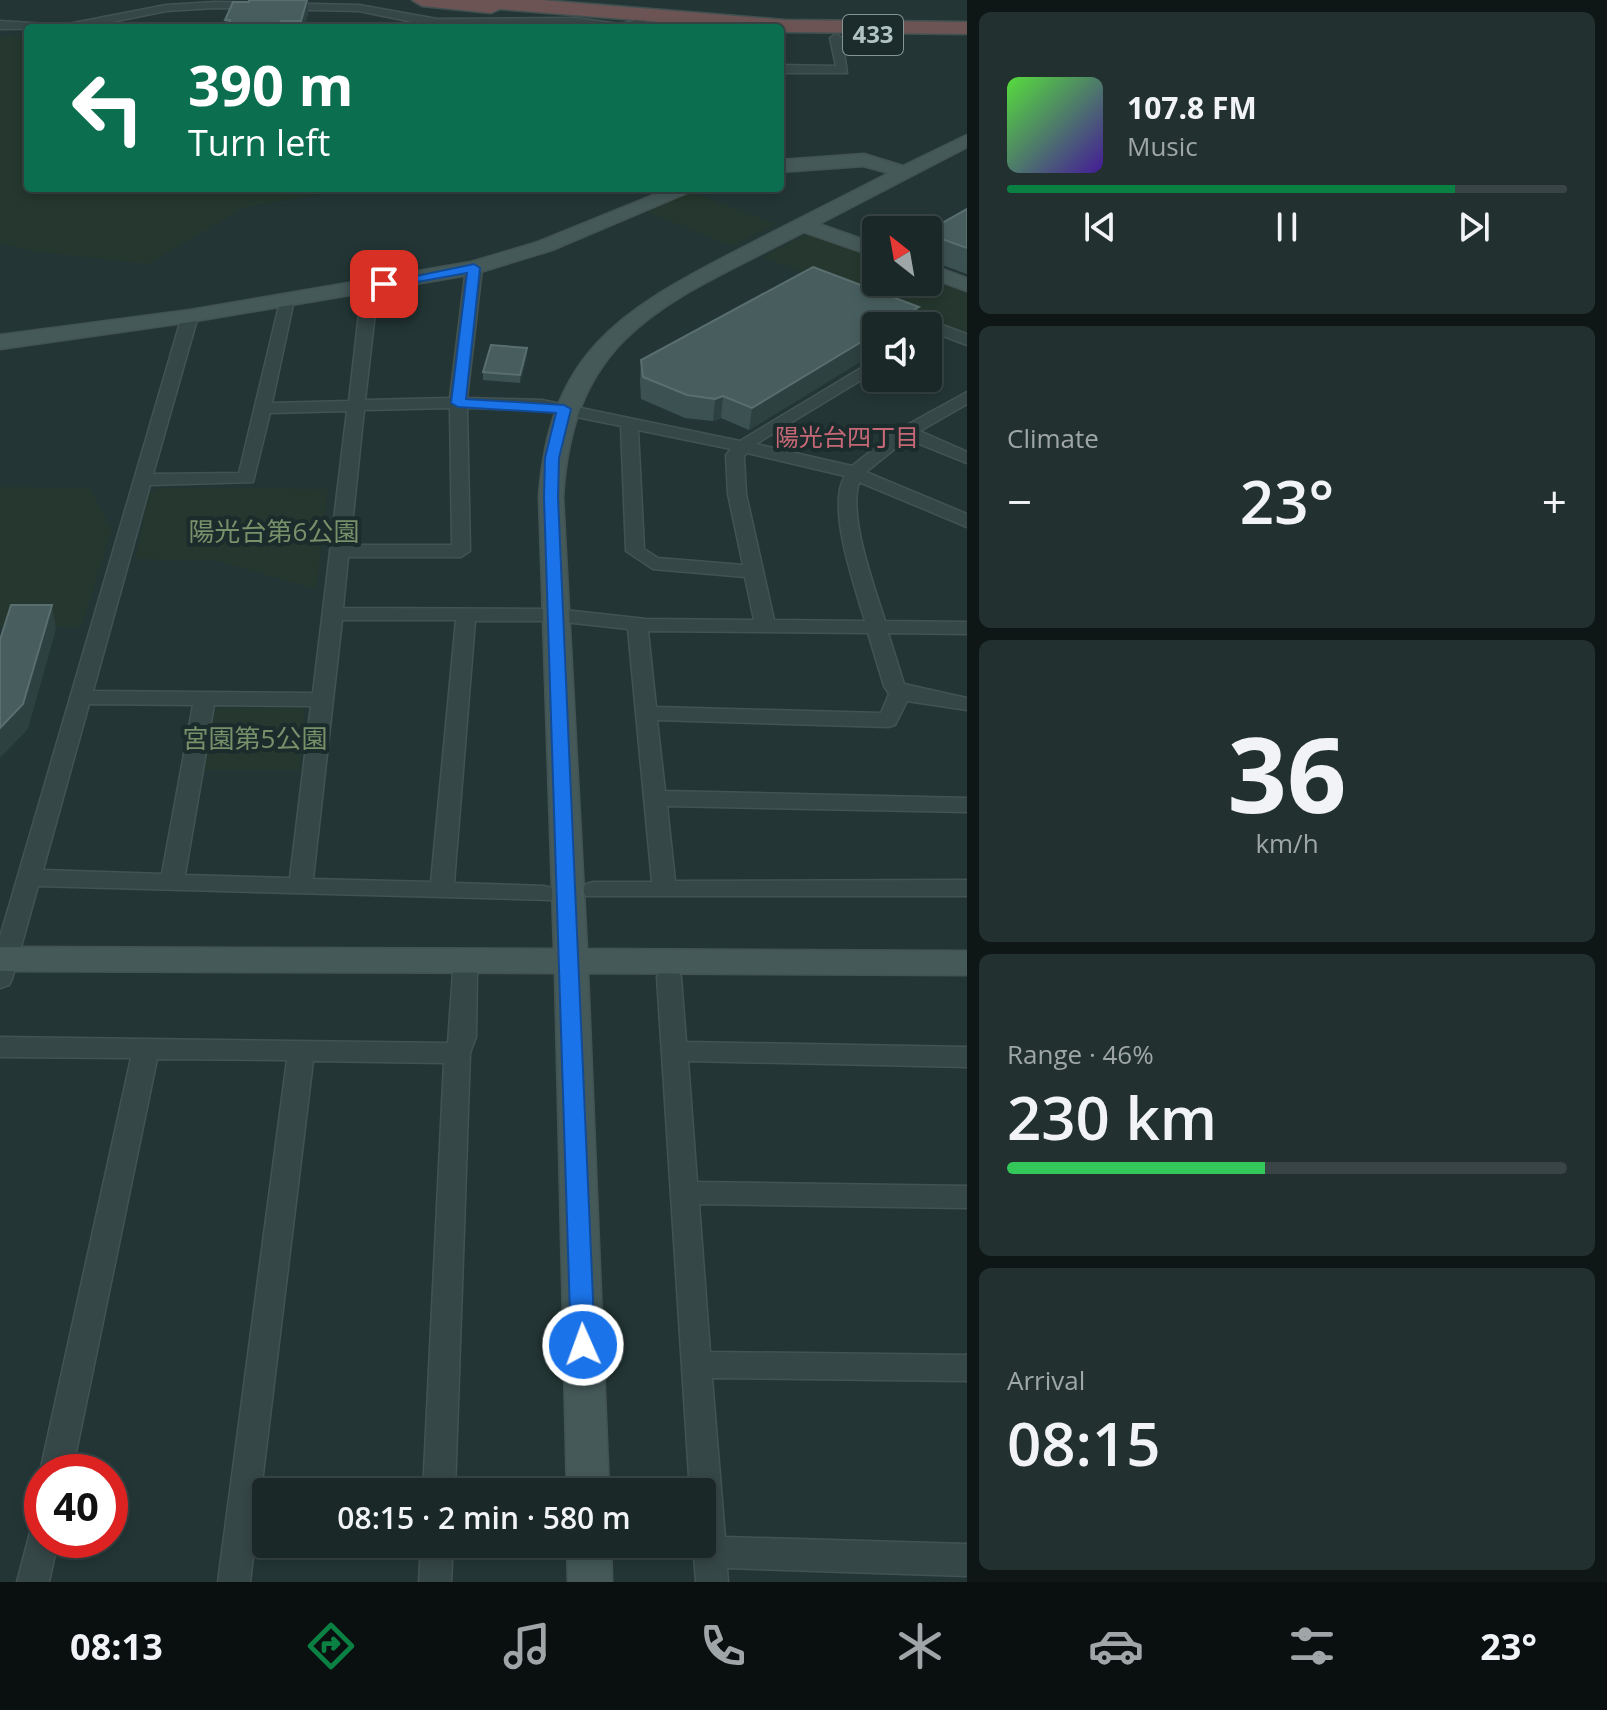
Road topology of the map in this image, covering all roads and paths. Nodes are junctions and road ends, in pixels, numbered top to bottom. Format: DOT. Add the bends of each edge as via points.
graph roads {
  1 [pos="422,0"];
  2 [pos="468,0"];
  3 [pos="644,17"];
  4 [pos="394,23"];
  5 [pos="436,23"];
  6 [pos="84,24"];
  7 [pos="486,24"];
  8 [pos="629,24"];
  9 [pos="706,24"];
  10 [pos="758,24"];
  11 [pos="0,25"];
  12 [pos="24,26"];
  13 [pos="784,26"];
  14 [pos="784,31"];
  15 [pos="967,31"];
  16 [pos="836,38"];
  17 [pos="784,69"];
  18 [pos="963,145"];
  19 [pos="784,166"];
  20 [pos="905,172"];
  21 [pos="678,192"];
  22 [pos="802,225"];
  23 [pos="862,246"];
  24 [pos="474,268"];
  25 [pos="942,275"];
  26 [pos="967,285"];
  27 [pos="370,287"];
  28 [pos="286,300"];
  29 [pos="190,316"];
  30 [pos="942,330"];
  31 [pos="967,340"];
  32 [pos="0,342"];
  33 [pos="862,372"];
  34 [pos="967,397"];
  35 [pos="458,403"];
  36 [pos="356,406"];
  37 [pos="262,408"];
  38 [pos="564,409"];
  39 [pos="629,422"];
  40 [pos="909,433"];
  41 [pos="744,447"];
  42 [pos="967,458"];
  43 [pos="856,473"];
  44 [pos="145,480"];
  45 [pos="967,521"];
  46 [pos="339,551"];
  47 [pos="753,572"];
  48 [pos="332,614"];
  49 [pos="466,615"];
  50 [pos="555,615"];
  51 [pos="637,624"];
  52 [pos="765,626"];
  53 [pos="878,627"];
  54 [pos="967,628"];
  55 [pos="900,693"];
  56 [pos="82,697"];
  57 [pos="205,698"];
  58 [pos="322,700"];
  59 [pos="967,704"];
  60 [pos="645,713"];
  61 [pos="654,798"];
  62 [pos="967,805"];
  63 [pos="29,878"];
  64 [pos="172,882"];
  65 [pos="301,886"];
  66 [pos="967,888"];
  67 [pos="664,889"];
  68 [pos="594,890"];
  69 [pos="442,891"];
  70 [pos="544,894"];
  71 [pos="571,959"];
  72 [pos="967,963"];
  73 [pos="2,965"];
  74 [pos="465,972"];
  75 [pos="669,977"];
  76 [pos="0,1047"];
  77 [pos="146,1048"];
  78 [pos="301,1051"];
  79 [pos="674,1051"];
  80 [pos="457,1053"];
  81 [pos="967,1057"];
  82 [pos="685,1193"];
  83 [pos="967,1197"];
  84 [pos="697,1365"];
  85 [pos="967,1368"];
  86 [pos="60,1454"];
  87 [pos="440,1478"];
  88 [pos="588,1478"];
  89 [pos="38,1558"];
  90 [pos="436,1558"];
  91 [pos="589,1558"];
  92 [pos="967,1560"];
  93 [pos="712,1567"];
  94 [pos="33,1582"];
  95 [pos="234,1582"];
  96 [pos="435,1582"];
  97 [pos="590,1582"];
  1 -- 3 [label="highway, 433"];
  2 -- 3 [label="highway, 433"];
  3 -- 8 [label="street"];
  3 -- 9 [label="highway, 433"];
  3 -- 10 [label="highway, 433"];
  4 -- 5 [label="street"];
  5 -- 6 [label="street" via="359,8 215,5 166,8"];
  5 -- 7 [label="street"];
  11 -- 12 [label="street"];
  13 -- 15 [label="highway, 433"];
  14 -- 15 [label="highway, 433" via="897,36"];
  16 -- 17 [label="street" via="843,70"];
  18 -- 20 [label="street"];
  19 -- 20 [label="street" via="864,160"];
  20 -- 22 [label="street"];
  21 -- 24 [label="street" via="545,246"];
  22 -- 23 [label="street"];
  22 -- 38 [label="street" via="665,296 630,322 586,368"];
  24 -- 27 [label="street"];
  24 -- 35 [label="street"];
  25 -- 26 [label="street"];
  27 -- 28 [label="street"];
  27 -- 36 [label="street"];
  28 -- 29 [label="street"];
  28 -- 37 [label="street"];
  29 -- 32 [label="street"];
  29 -- 44 [label="street"];
  30 -- 31 [label="street"];
  33 -- 41 [label="street"];
  34 -- 40 [label="street"];
  35 -- 36 [label="street"];
  35 -- 38 [label="street"];
  35 -- 46 [label="street" via="461,551"];
  36 -- 37 [label="street"];
  36 -- 46 [label="street"];
  37 -- 44 [label="street" via="247,478"];
  38 -- 39 [label="street"];
  38 -- 50 [label="street" via="552,458"];
  39 -- 41 [label="street"];
  39 -- 47 [label="street" via="635,551 653,563"];
  40 -- 42 [label="street"];
  40 -- 43 [label="street"];
  41 -- 43 [label="street"];
  41 -- 47 [label="street" via="735,455 733,474"];
  43 -- 45 [label="street"];
  43 -- 53 [label="street" via="847,496"];
  44 -- 56 [label="street"];
  46 -- 48 [label="street"];
  47 -- 52 [label="street"];
  48 -- 49 [label="street"];
  48 -- 58 [label="street"];
  49 -- 50 [label="street"];
  49 -- 69 [label="street"];
  50 -- 51 [label="street"];
  50 -- 71 [label="street"];
  51 -- 52 [label="street"];
  51 -- 60 [label="street"];
  52 -- 53 [label="street"];
  53 -- 54 [label="street"];
  53 -- 55 [label="street"];
  55 -- 59 [label="street"];
  55 -- 60 [label="street" via="888,720"];
  56 -- 57 [label="street"];
  56 -- 63 [label="street"];
  57 -- 58 [label="street"];
  57 -- 64 [label="street"];
  58 -- 65 [label="street"];
  60 -- 61 [label="street"];
  61 -- 62 [label="street"];
  61 -- 67 [label="street"];
  63 -- 64 [label="street"];
  63 -- 73 [label="street"];
  64 -- 65 [label="street"];
  65 -- 69 [label="street"];
  66 -- 67 [label="street"];
  67 -- 68 [label="street"];
  69 -- 70 [label="street"];
  71 -- 72 [label="street"];
  71 -- 73 [label="street"];
  71 -- 88 [label="street"];
  74 -- 80 [label="street" via="463,1037"];
  75 -- 79 [label="street"];
  76 -- 77 [label="street"];
  77 -- 78 [label="street"];
  77 -- 86 [label="street"];
  78 -- 80 [label="street"];
  78 -- 95 [label="street"];
  79 -- 81 [label="street"];
  79 -- 82 [label="street"];
  80 -- 87 [label="street"];
  82 -- 83 [label="street"];
  82 -- 84 [label="street"];
  84 -- 85 [label="street"];
  84 -- 93 [label="street"];
  89 -- 94 [label="street"];
  90 -- 96 [label="street"];
  91 -- 97 [label="street"];
  92 -- 93 [label="street"];
}
